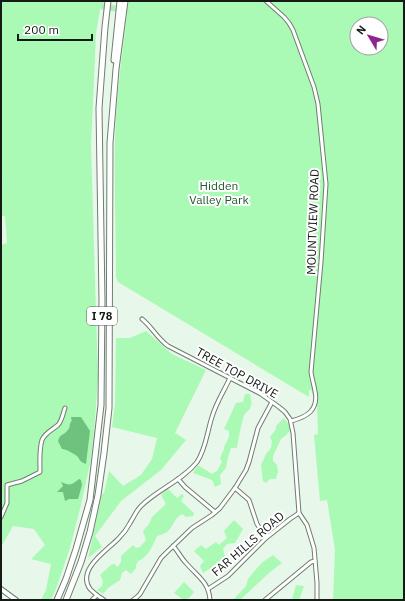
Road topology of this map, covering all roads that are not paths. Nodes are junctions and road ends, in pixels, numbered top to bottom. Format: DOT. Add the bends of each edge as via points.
graph roads {
  1 [pos="108,1"];
  2 [pos="120,1"];
  3 [pos="125,1"];
  4 [pos="266,1"];
  5 [pos="112,117"];
  6 [pos="142,319"];
  7 [pos="230,378"];
  8 [pos="272,402"];
  9 [pos="65,408"];
  10 [pos="291,422"];
  11 [pos="178,479"];
  12 [pos="235,488"];
  13 [pos="215,512"];
  14 [pos="299,513"];
  15 [pos="1,517"];
  16 [pos="266,538"];
  17 [pos="173,546"];
  18 [pos="315,561"];
  19 [pos="1,589"];
  20 [pos="208,589"];
  21 [pos="96,595"];
  22 [pos="137,597"];
  23 [pos="10,598"];
  24 [pos="266,599"];
  25 [pos="16,600"];
  26 [pos="57,600"];
  27 [pos="66,600"];
  28 [pos="92,600"];
  29 [pos="104,600"];
  30 [pos="133,600"];
  31 [pos="142,600"];
  32 [pos="210,600"];
  33 [pos="317,600"];
  1 -- 26 [label="highway, I 78" via="99,108 101,405 90,500 76,549"];
  2 -- 5 [label="highway, I 78" via="111,97"];
  3 -- 5 [label="highway, I 78"];
  4 -- 10 [label="street, MOUNTVIEW ROAD" via="289,23 314,87 325,174 321,262 311,372 316,393 315,404 309,414"];
  5 -- 27 [label="highway, I 78" via="108,408 98,495 90,532"];
  6 -- 7 [label="street, TREE TOP DRIVE" via="168,346"];
  7 -- 8 [label="street, TREE TOP DRIVE"];
  7 -- 11 [label="street" via="214,412 200,457"];
  8 -- 10 [label="street, TREE TOP DRIVE" via="285,412"];
  8 -- 12 [label="street" via="258,428 249,462"];
  9 -- 15 [label="street" via="58,425 43,439 40,472 7,485 7,502"];
  10 -- 14 [label="street"];
  11 -- 13 [label="street"];
  11 -- 21 [label="street" via="140,507 124,532 90,567 87,581"];
  12 -- 13 [label="street"];
  12 -- 16 [label="street" via="249,500 257,524"];
  13 -- 17 [label="street" via="192,528"];
  14 -- 16 [label="street, FAR HILLS ROAD"];
  14 -- 18 [label="street" via="311,537"];
  16 -- 20 [label="street, FAR HILLS ROAD" via="228,576"];
  17 -- 20 [label="street"];
  17 -- 22 [label="street" via="162,558"];
  18 -- 24 [label="street"];
  18 -- 33 [label="street"];
  19 -- 23 [label="main road"];
  20 -- 32 [label="street"];
  21 -- 28 [label="street"];
  21 -- 29 [label="street"];
  22 -- 30 [label="street"];
  22 -- 31 [label="street"];
  23 -- 25 [label="main road"];
}
